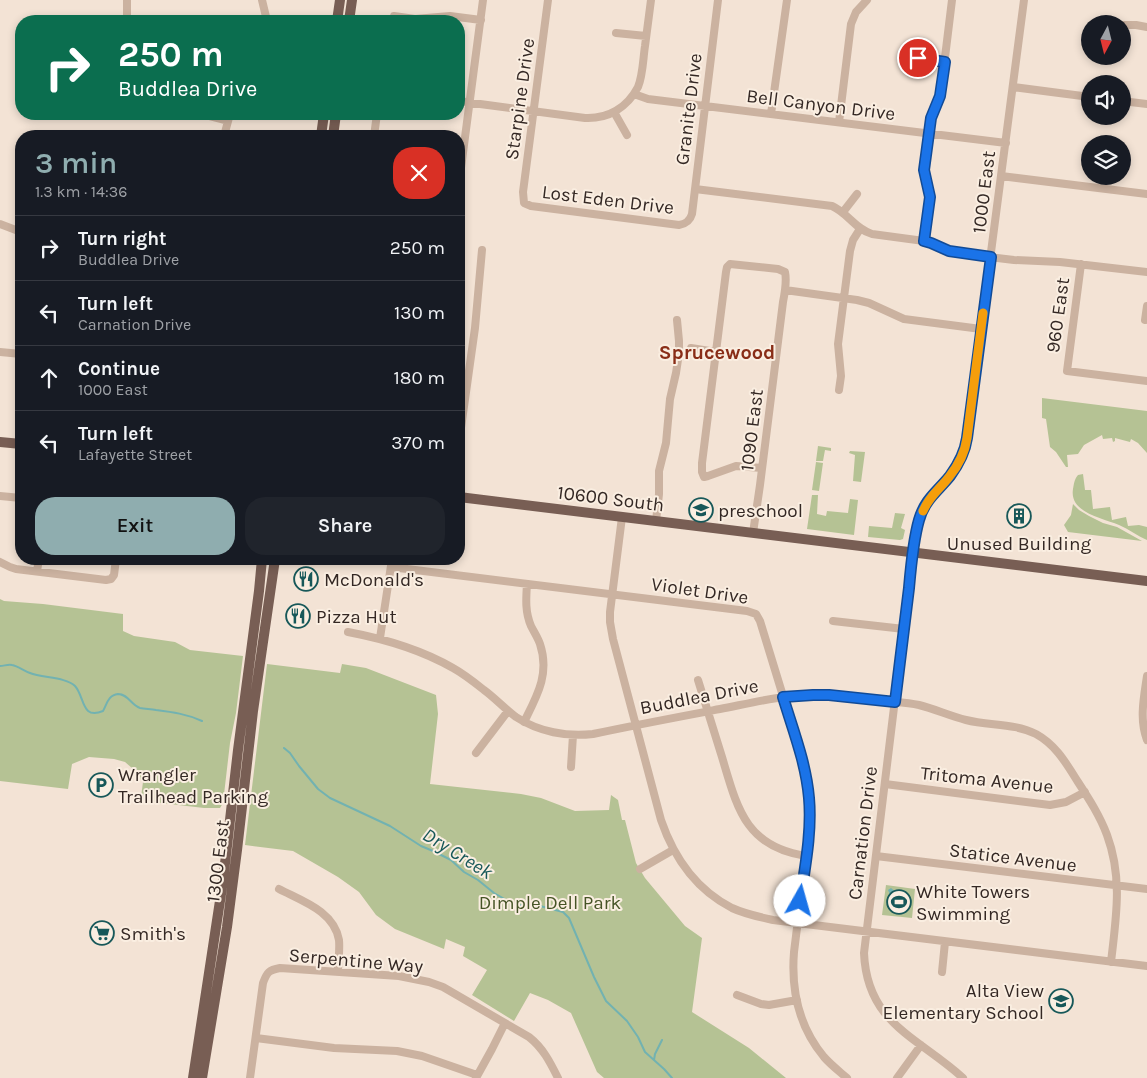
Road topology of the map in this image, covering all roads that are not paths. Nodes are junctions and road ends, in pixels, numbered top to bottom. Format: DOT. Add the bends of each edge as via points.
graph roads {
  1 [pos="127,0"];
  2 [pos="262,0"];
  3 [pos="340,0"];
  4 [pos="352,0"];
  5 [pos="483,0"];
  6 [pos="548,0"];
  7 [pos="651,0"];
  8 [pos="718,0"];
  9 [pos="787,0"];
  10 [pos="867,0"];
  11 [pos="952,0"];
  12 [pos="1024,0"];
  13 [pos="127,15"];
  14 [pos="266,15"];
  15 [pos="338,15"];
  16 [pos="350,15"];
  17 [pos="465,18"];
  18 [pos="481,20"];
  19 [pos="1131,25"];
  20 [pos="1147,27"];
  21 [pos="616,32"];
  22 [pos="646,36"];
  23 [pos="918,58"];
  24 [pos="945,62"];
  25 [pos="1013,87"];
  26 [pos="634,94"];
  27 [pos="1081,96"];
  28 [pos="465,102"];
  29 [pos="470,102"];
  30 [pos="1131,102"];
  31 [pos="1147,104"];
  32 [pos="705,106"];
  33 [pos="533,112"];
  34 [pos="614,112"];
  35 [pos="772,114"];
  36 [pos="839,122"];
  37 [pos="929,134"];
  38 [pos="627,135"];
  39 [pos="465,139"];
  40 [pos="1006,143"];
  41 [pos="1001,176"];
  42 [pos="695,189"];
  43 [pos="856,194"];
  44 [pos="1147,194"];
  45 [pos="524,203"];
  46 [pos="843,212"];
  47 [pos="688,222"];
  48 [pos="0,224"];
  49 [pos="860,229"];
  50 [pos="15,230"];
  51 [pos="924,241"];
  52 [pos="482,250"];
  53 [pos="991,257"];
  54 [pos="1081,264"];
  55 [pos="1147,272"];
  56 [pos="785,290"];
  57 [pos="844,297"];
  58 [pos="1147,306"];
  59 [pos="677,320"];
  60 [pos="1145,320"];
  61 [pos="981,329"];
  62 [pos="691,348"];
  63 [pos="0,352"];
  64 [pos="716,352"];
  65 [pos="15,353"];
  66 [pos="1147,381"];
  67 [pos="839,390"];
  68 [pos="465,399"];
  69 [pos="0,442"];
  70 [pos="15,443"];
  71 [pos="762,468"];
  72 [pos="0,496"];
  73 [pos="15,497"];
  74 [pos="465,498"];
  75 [pos="622,517"];
  76 [pos="656,521"];
  77 [pos="753,533"];
  78 [pos="913,552"];
  79 [pos="0,562"];
  80 [pos="38,565"];
  81 [pos="115,565"];
  82 [pos="261,565"];
  83 [pos="274,565"];
  84 [pos="392,565"];
  85 [pos="405,565"];
  86 [pos="37,571"];
  87 [pos="1147,581"];
  88 [pos="528,584"];
  89 [pos="612,595"];
  90 [pos="833,621"];
  91 [pos="904,629"];
  92 [pos="348,632"];
  93 [pos="380,638"];
  94 [pos="1147,676"];
  95 [pos="698,680"];
  96 [pos="783,697"];
  97 [pos="895,702"];
  98 [pos="508,711"];
  99 [pos="708,711"];
  100 [pos="524,722"];
  101 [pos="636,725"];
  102 [pos="573,735"];
  103 [pos="1147,740"];
  104 [pos="476,752"];
  105 [pos="571,767"];
  106 [pos="884,784"];
  107 [pos="1085,792"];
  108 [pos="673,850"];
  109 [pos="806,856"];
  110 [pos="876,856"];
  111 [pos="640,869"];
  112 [pos="1118,886"];
  113 [pos="1147,889"];
  114 [pos="279,890"];
  115 [pos="797,924"];
  116 [pos="866,932"];
  117 [pos="945,942"];
  118 [pos="1111,962"];
  119 [pos="1147,966"];
  120 [pos="338,972"];
  121 [pos="942,972"];
  122 [pos="737,995"];
  123 [pos="797,1000"];
  124 [pos="204,1004"];
  125 [pos="505,1023"];
  126 [pos="256,1038"];
  127 [pos="208,1040"];
  128 [pos="921,1045"];
  129 [pos="477,1076"];
  130 [pos="192,1078"];
  131 [pos="202,1078"];
  132 [pos="250,1078"];
  133 [pos="558,1078"];
  134 [pos="846,1078"];
  135 [pos="897,1078"];
  136 [pos="964,1078"];
  1 -- 13 [label="street"];
  2 -- 14 [label="street"];
  3 -- 15 [label="main road"];
  4 -- 16 [label="main road"];
  5 -- 18 [label="street"];
  6 -- 33 [label="street, Starpine Drive"];
  7 -- 22 [label="street"];
  8 -- 32 [label="street, Granite Drive"];
  9 -- 35 [label="street"];
  10 -- 36 [label="street" via="851,24"];
  11 -- 24 [label="street"];
  12 -- 25 [label="street, 1000 East"];
  17 -- 18 [label="street"];
  18 -- 29 [label="street"];
  19 -- 20 [label="street"];
  21 -- 22 [label="street"];
  22 -- 26 [label="street" via="640,79"];
  23 -- 24 [label="street"];
  24 -- 37 [label="street"];
  25 -- 27 [label="street"];
  25 -- 40 [label="street, 1000 East"];
  26 -- 32 [label="street, Bell Canyon Drive" via="648,99"];
  26 -- 34 [label="street"];
  28 -- 29 [label="street"];
  29 -- 33 [label="street"];
  29 -- 39 [label="street"];
  30 -- 31 [label="street"];
  32 -- 35 [label="street, Bell Canyon Drive"];
  32 -- 42 [label="street, Granite Drive"];
  33 -- 34 [label="street" via="592,118"];
  33 -- 45 [label="street, Starpine Drive"];
  34 -- 38 [label="street"];
  35 -- 36 [label="street, Bell Canyon Drive"];
  36 -- 37 [label="street, Bell Canyon Drive"];
  37 -- 40 [label="street, Bell Canyon Drive"];
  37 -- 51 [label="street" via="924,170 930,197"];
  40 -- 41 [label="street, 1000 East"];
  41 -- 44 [label="street"];
  41 -- 53 [label="street, 1000 East"];
  42 -- 46 [label="street" via="826,205"];
  42 -- 47 [label="street, Granite Drive"];
  43 -- 46 [label="street"];
  45 -- 47 [label="street, Lost Eden Drive" via="679,225"];
  46 -- 49 [label="street"];
  48 -- 50 [label="street"];
  49 -- 51 [label="street" via="872,234"];
  49 -- 57 [label="street" via="851,246"];
  51 -- 53 [label="street" via="949,251"];
  52 -- 68 [label="street"];
  53 -- 54 [label="street"];
  53 -- 61 [label="street, 1000 East"];
  54 -- 55 [label="street"];
  54 -- 66 [label="street, 960 East" via="1067,370"];
  56 -- 57 [label="street"];
  56 -- 64 [label="street, 1090 East" via="785,272 728,265"];
  56 -- 71 [label="street, 1090 East"];
  57 -- 61 [label="street" via="869,303 904,318"];
  57 -- 67 [label="street" via="838,344"];
  58 -- 60 [label="street"];
  59 -- 76 [label="street" via="679,353 659,471"];
  61 -- 78 [label="street, 1000 East" via="963,454 949,477 927,502 919,519"];
  62 -- 64 [label="street"];
  63 -- 65 [label="street"];
  64 -- 71 [label="street" via="701,468 704,477 736,466"];
  69 -- 70 [label="main road"];
  71 -- 77 [label="street, 1090 East"];
  72 -- 73 [label="street"];
  74 -- 75 [label="main road, 10600 South"];
  75 -- 76 [label="main road, 10600 South"];
  75 -- 89 [label="street"];
  76 -- 77 [label="main road, 10600 South"];
  77 -- 78 [label="main road, 10600 South"];
  78 -- 87 [label="main road, 10600 South"];
  78 -- 91 [label="street, Carnation Drive"];
  79 -- 86 [label="street"];
  80 -- 86 [label="street"];
  81 -- 86 [label="street" via="114,575 106,580"];
  82 -- 124 [label="main road, 1300 East"];
  83 -- 127 [label="main road, 1300 East" via="227,927"];
  84 -- 93 [label="street"];
  85 -- 88 [label="street, Violet Drive"];
  88 -- 89 [label="street, Violet Drive"];
  88 -- 100 [label="street" via="526,607 540,645 543,668 542,683"];
  89 -- 96 [label="street, Violet Drive" via="756,614"];
  89 -- 101 [label="street" via="611,631"];
  90 -- 91 [label="street"];
  91 -- 97 [label="street, Carnation Drive"];
  92 -- 93 [label="street, Buddlea Drive"];
  93 -- 98 [label="street, Buddlea Drive" via="417,650 454,668"];
  94 -- 103 [label="street" via="1143,720"];
  95 -- 99 [label="street"];
  96 -- 97 [label="street, Buddlea Drive" via="829,695"];
  96 -- 99 [label="street, Buddlea Drive"];
  96 -- 109 [label="street, Violet Drive" via="807,781 810,811"];
  97 -- 106 [label="street, Carnation Drive"];
  97 -- 107 [label="street, Buddlea Drive" via="1036,734 1054,747"];
  98 -- 100 [label="street, Buddlea Drive"];
  98 -- 104 [label="street"];
  99 -- 101 [label="street, Buddlea Drive"];
  99 -- 109 [label="street" via="734,797 743,816 767,842 786,852"];
  100 -- 102 [label="street, Buddlea Drive" via="549,732"];
  101 -- 102 [label="street, Buddlea Drive"];
  101 -- 108 [label="street" via="661,820"];
  102 -- 105 [label="street"];
  106 -- 107 [label="street, Tritoma Avenue" via="1050,805 1066,802"];
  106 -- 110 [label="street, Carnation Drive"];
  107 -- 112 [label="street, Buddlea Drive" via="1107,833"];
  108 -- 111 [label="street"];
  108 -- 115 [label="street" via="699,883 732,908 752,916"];
  109 -- 115 [label="street, Violet Drive"];
  110 -- 112 [label="street, Statice Avenue"];
  110 -- 116 [label="street, Carnation Drive"];
  112 -- 113 [label="street, Statice Avenue"];
  112 -- 118 [label="street, Buddlea Drive"];
  114 -- 120 [label="street" via="318,909 332,922 338,940"];
  115 -- 116 [label="street"];
  115 -- 123 [label="street, Violet Drive" via="793,969"];
  116 -- 117 [label="street"];
  116 -- 128 [label="street, Carnation Drive" via="865,967 873,994 889,1018"];
  117 -- 118 [label="street"];
  117 -- 121 [label="street"];
  118 -- 119 [label="street"];
  120 -- 125 [label="street, Serpentine Way" via="399,976 429,982"];
  120 -- 126 [label="street, Serpentine Way" via="271,970 263,983"];
  122 -- 123 [label="street" via="769,1005"];
  123 -- 134 [label="street, Violet Drive" via="805,1026 817,1048"];
  124 -- 127 [label="main road" via="208,1009 205,1026"];
  124 -- 130 [label="main road, 1300 East"];
  125 -- 129 [label="street"];
  125 -- 133 [label="street, Serpentine Way" via="538,1044"];
  126 -- 129 [label="street" via="334,1048 397,1051 422,1056"];
  126 -- 132 [label="street"];
  127 -- 131 [label="main road, 1300 East"];
  128 -- 135 [label="street"];
  128 -- 136 [label="street, Carnation Drive"];
}
